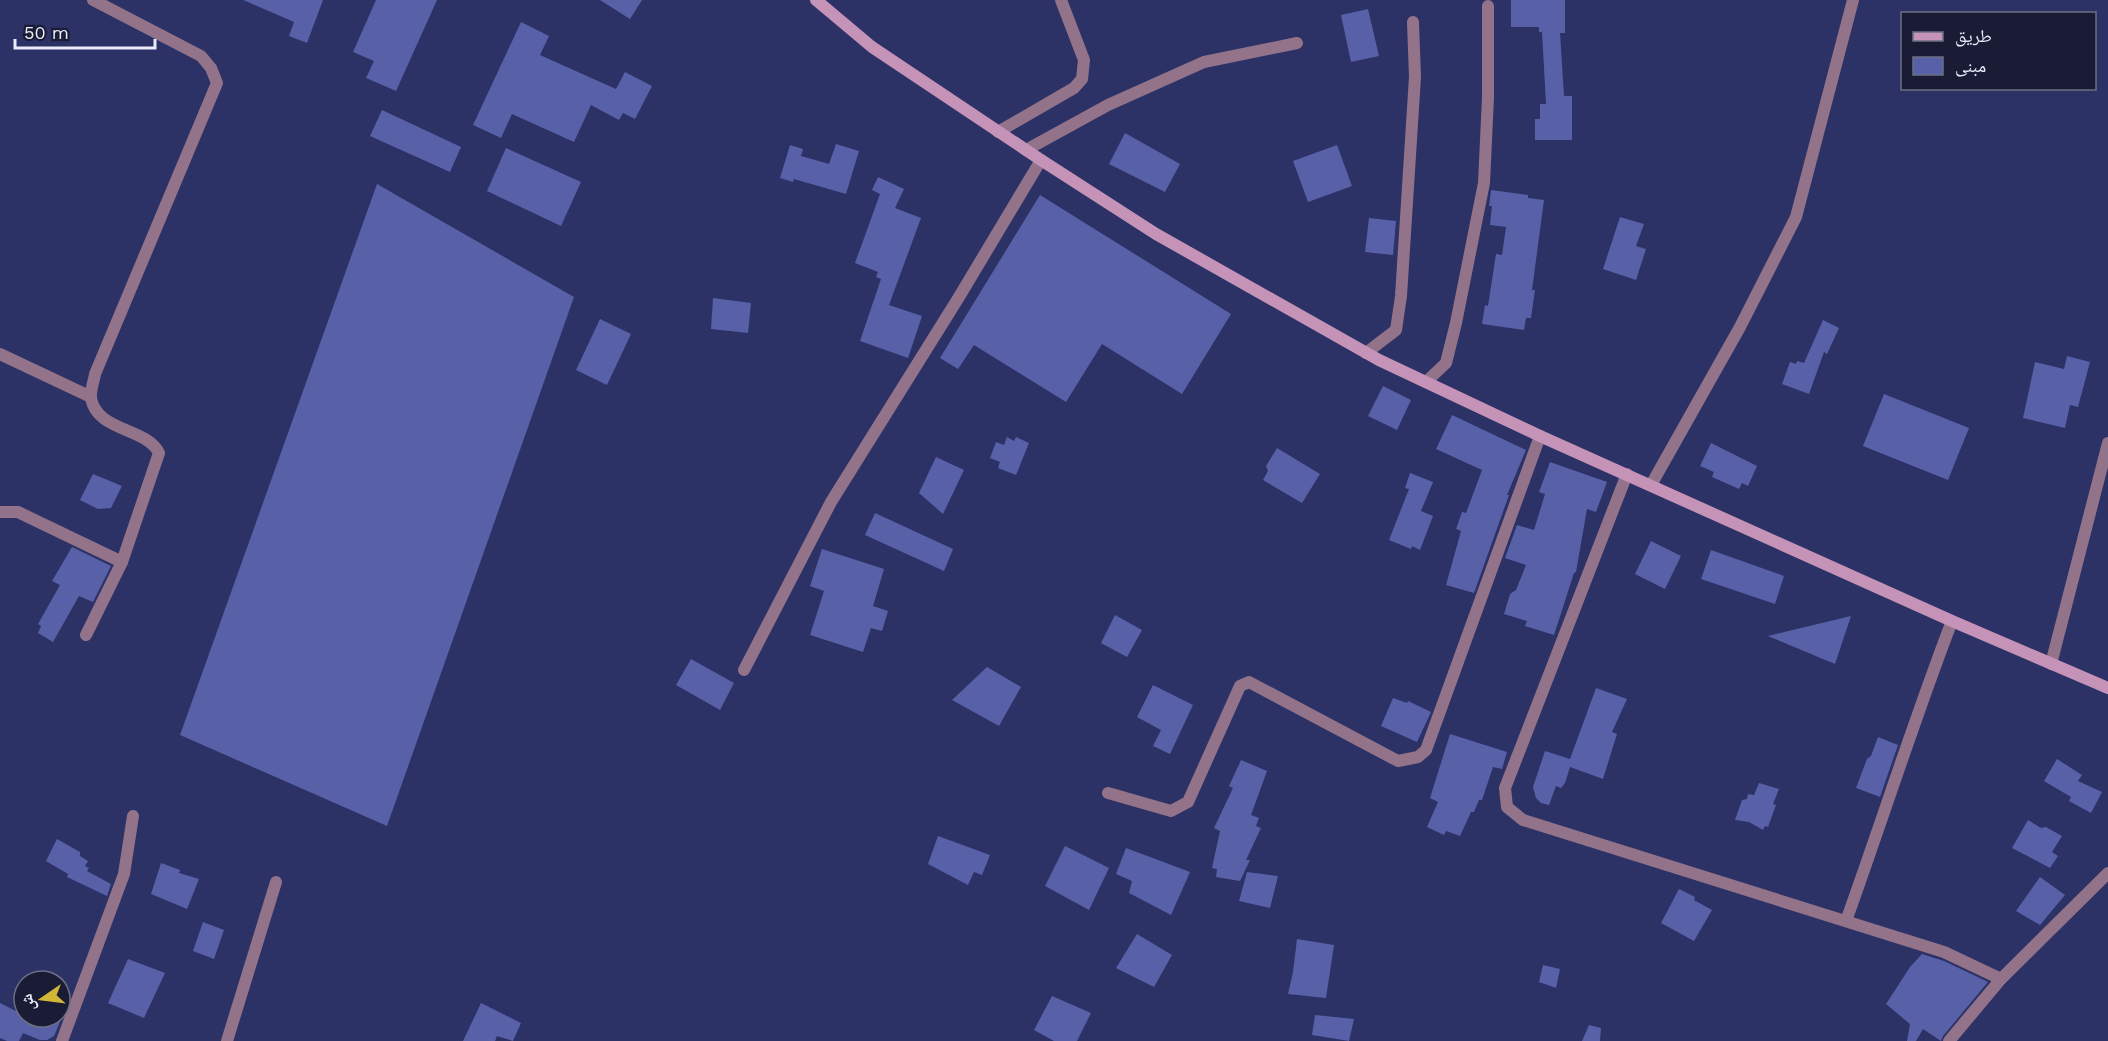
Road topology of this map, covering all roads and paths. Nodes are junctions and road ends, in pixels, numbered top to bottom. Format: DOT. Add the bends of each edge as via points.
graph roads {
  1 [pos="93,0"];
  2 [pos="816,0"];
  3 [pos="1060,0"];
  4 [pos="1853,0"];
  5 [pos="1488,6"];
  6 [pos="1413,22"];
  7 [pos="1298,43"];
  8 [pos="998,132"];
  9 [pos="1026,150"];
  10 [pos="1041,160"];
  11 [pos="1366,353"];
  12 [pos="0,354"];
  13 [pos="1426,382"];
  14 [pos="91,397"];
  15 [pos="1540,436"];
  16 [pos="2108,443"];
  17 [pos="1627,474"];
  18 [pos="1651,485"];
  19 [pos="0,512"];
  20 [pos="122,562"];
  21 [pos="1952,621"];
  22 [pos="86,635"];
  23 [pos="2051,664"];
  24 [pos="744,670"];
  25 [pos="2108,688"];
  26 [pos="1108,793"];
  27 [pos="133,816"];
  28 [pos="2108,873"];
  29 [pos="276,882"];
  30 [pos="1846,921"];
  31 [pos="2001,979"];
  32 [pos="62,1041"];
  33 [pos="227,1041"];
  34 [pos="1949,1041"];
  1 -- 14 [label="street" via="201,56 217,83 95,374"];
  2 -- 8 [label="street" via="872,47"];
  3 -- 8 [label="street" via="1084,60 1082,79 1074,88"];
  4 -- 18 [label="street" via="1796,217 1740,327"];
  5 -- 13 [label="street" via="1484,183 1446,363"];
  6 -- 11 [label="street" via="1415,77 1401,296 1396,330"];
  7 -- 9 [label="street" via="1204,62 1107,105"];
  8 -- 9 [label="street"];
  9 -- 10 [label="street"];
  10 -- 11 [label="street" via="1156,234"];
  10 -- 24 [label="street" via="831,502"];
  11 -- 13 [label="street"];
  12 -- 14 [label="street"];
  13 -- 15 [label="street"];
  14 -- 20 [label="street" via="97,413 155,445 159,453"];
  15 -- 17 [label="street"];
  15 -- 26 [label="street" via="1426,750 1418,757 1398,761 1249,682 1240,686 1188,802 1171,811"];
  16 -- 23 [label="street"];
  17 -- 18 [label="street"];
  17 -- 30 [label="street" via="1505,788 1508,807 1523,820"];
  18 -- 21 [label="street"];
  19 -- 20 [label="street" via="18,512"];
  20 -- 22 [label="street"];
  21 -- 23 [label="street"];
  21 -- 30 [label="street"];
  23 -- 25 [label="street"];
  27 -- 32 [label="street" via="124,874"];
  28 -- 31 [label="street"];
  29 -- 33 [label="street"];
  30 -- 31 [label="street" via="1944,952"];
  31 -- 34 [label="street"];
}
